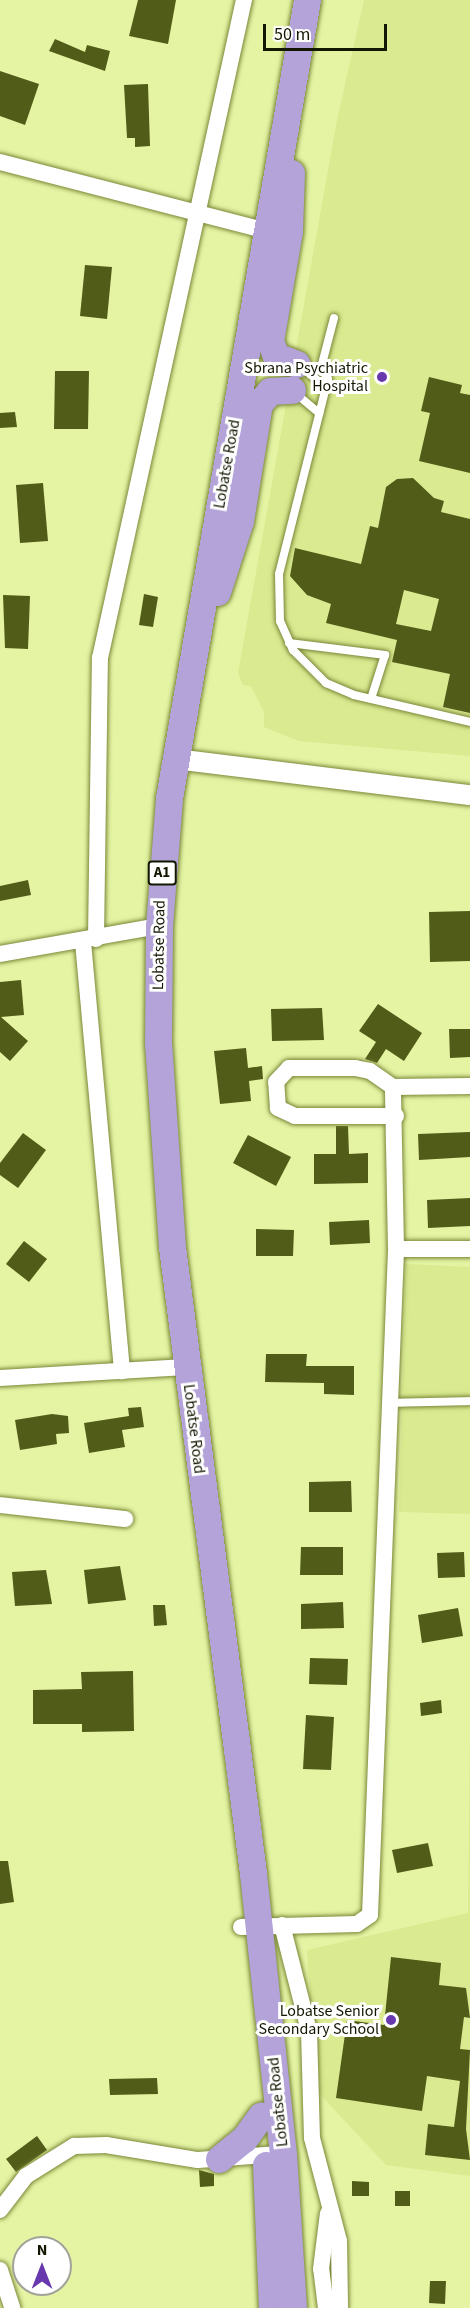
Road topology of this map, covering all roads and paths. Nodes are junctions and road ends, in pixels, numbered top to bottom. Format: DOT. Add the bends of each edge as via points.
graph roads {
  1 [pos="244,0"];
  2 [pos="307,0"];
  3 [pos="295,73"];
  4 [pos="0,162"];
  5 [pos="195,214"];
  6 [pos="266,231"];
  7 [pos="334,318"];
  8 [pos="294,377"];
  9 [pos="326,387"];
  10 [pos="319,413"];
  11 [pos="289,643"];
  12 [pos="192,664"];
  13 [pos="371,699"];
  14 [pos="470,722"];
  15 [pos="175,759"];
  16 [pos="470,795"];
  17 [pos="159,926"];
  18 [pos="89,940"];
  19 [pos="0,954"];
  20 [pos="470,1086"];
  21 [pos="393,1087"];
  22 [pos="396,1116"];
  23 [pos="396,1249"];
  24 [pos="470,1249"];
  25 [pos="186,1367"];
  26 [pos="122,1371"];
  27 [pos="0,1378"];
  28 [pos="470,1401"];
  29 [pos="388,1403"];
  30 [pos="0,1505"];
  31 [pos="125,1519"];
  32 [pos="261,1926"];
  33 [pos="261,2115"];
  34 [pos="274,2154"];
  35 [pos="225,2159"];
  36 [pos="267,2194"];
  37 [pos="0,2210"];
  38 [pos="328,2213"];
  39 [pos="0,2270"];
  40 [pos="12,2308"];
  41 [pos="272,2308"];
  42 [pos="293,2308"];
  43 [pos="326,2308"];
  44 [pos="340,2308"];
  1 -- 5 [label="street"];
  2 -- 3 [label="highway, Lobatse Road / A1"];
  3 -- 6 [label="highway, Lobatse Road / A1"];
  3 -- 8 [label="highway" via="289,231 270,341 276,356"];
  4 -- 5 [label="street"];
  5 -- 6 [label="street"];
  5 -- 18 [label="street" via="100,658"];
  6 -- 12 [label="highway, Lobatse Road / A1"];
  7 -- 9 [label="lane" via="321,368 328,378"];
  8 -- 9 [label="lane"];
  8 -- 10 [label="lane"];
  8 -- 12 [label="highway" via="270,391 259,404 235,542"];
  9 -- 10 [label="lane"];
  10 -- 11 [label="lane" via="278,582 278,613"];
  11 -- 13 [label="lane" via="326,683"];
  11 -- 13 [label="lane" via="385,654"];
  12 -- 15 [label="highway, Lobatse Road / A1"];
  13 -- 14 [label="lane"];
  15 -- 16 [label="street"];
  15 -- 17 [label="highway, Lobatse Road / A1"];
  17 -- 18 [label="street"];
  17 -- 25 [label="highway, Lobatse Road / A1" via="162,1135"];
  18 -- 19 [label="street"];
  18 -- 26 [label="street"];
  20 -- 21 [label="street"];
  21 -- 22 [label="street"];
  21 -- 22 [label="street" via="365,1069 289,1068 276,1082 275,1097 278,1108 295,1116"];
  22 -- 23 [label="street"];
  23 -- 24 [label="street"];
  23 -- 29 [label="street"];
  25 -- 26 [label="street"];
  25 -- 32 [label="highway, Lobatse Road / A1"];
  26 -- 27 [label="street"];
  28 -- 29 [label="lane"];
  29 -- 32 [label="street" via="370,1915 357,1924"];
  30 -- 31 [label="street"];
  32 -- 33 [label="highway, Lobatse Road / A1"];
  32 -- 34 [label="highway, Lobatse Road / A1"];
  32 -- 38 [label="street" via="309,2031 312,2138"];
  33 -- 34 [label="highway, Lobatse Road / A1"];
  33 -- 35 [label="highway"];
  34 -- 35 [label="street"];
  34 -- 36 [label="highway, Lobatse Road / A1"];
  34 -- 42 [label="highway, Lobatse Road / A1"];
  35 -- 36 [label="highway" via="252,2170"];
  35 -- 37 [label="street" via="74,2146 26,2176"];
  36 -- 41 [label="highway, Lobatse Road / A1"];
  38 -- 43 [label="street" via="321,2269"];
  38 -- 44 [label="street" via="339,2241"];
  39 -- 40 [label="street"];
}
